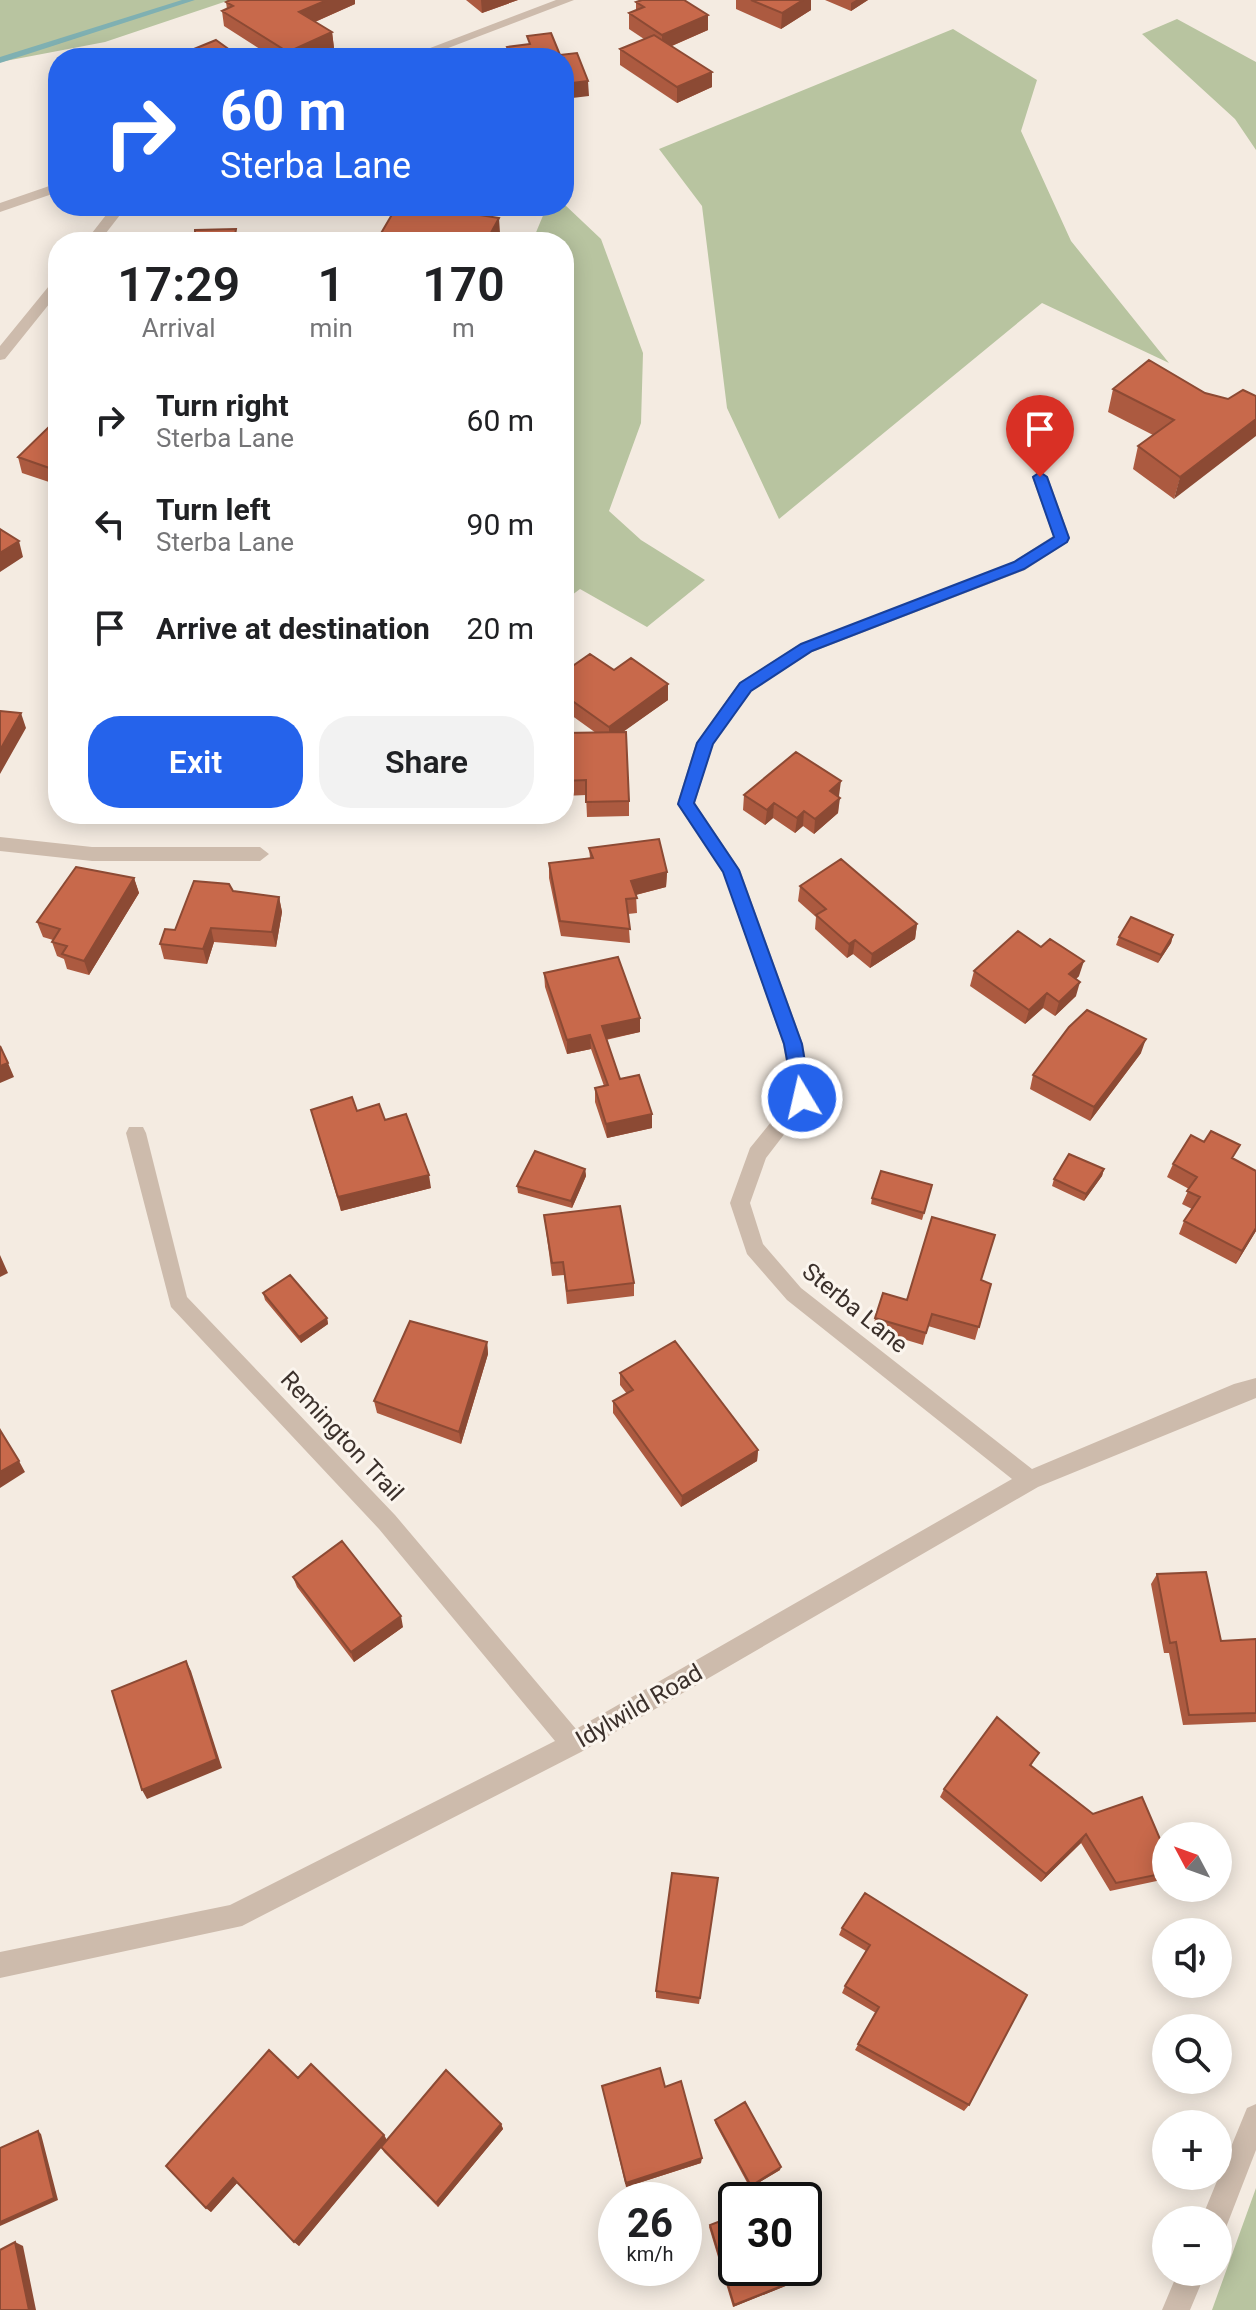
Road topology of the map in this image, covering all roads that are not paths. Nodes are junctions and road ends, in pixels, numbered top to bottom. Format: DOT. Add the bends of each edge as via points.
graph roads {
  1 [pos="568,0"];
  2 [pos="437,48"];
  3 [pos="48,191"];
  4 [pos="0,208"];
  5 [pos="112,216"];
  6 [pos="100,232"];
  7 [pos="48,296"];
  8 [pos="0,356"];
  9 [pos="1040,477"];
  10 [pos="0,844"];
  11 [pos="260,854"];
  12 [pos="136,1133"];
  13 [pos="1256,1388"];
  14 [pos="1030,1480"];
  15 [pos="573,1744"];
  16 [pos="0,1965"];
  17 [pos="1256,2117"];
  18 [pos="1221,2206"];
  19 [pos="1186,2286"];
  20 [pos="1176,2310"];
  1 -- 2 [label="street"];
  3 -- 4 [label="street"];
  5 -- 6 [label="street"];
  7 -- 8 [label="street"];
  9 -- 14 [label="street, Sterba Lane" via="1062,538 1019,566 806,648 745,687 705,743 686,804 731,870 793,1044 802,1098 757,1154 740,1203 754,1248 794,1294"];
  10 -- 11 [label="street" via="92,854"];
  12 -- 15 [label="street, Remington Trail" via="178,1301 387,1522"];
  13 -- 14 [label="street, Idylwild Road"];
  14 -- 15 [label="street, Idylwild Road"];
  15 -- 16 [label="street, Idylwild Road" via="233,1917"];
  17 -- 18 [label="street"];
  19 -- 20 [label="street"];
}
